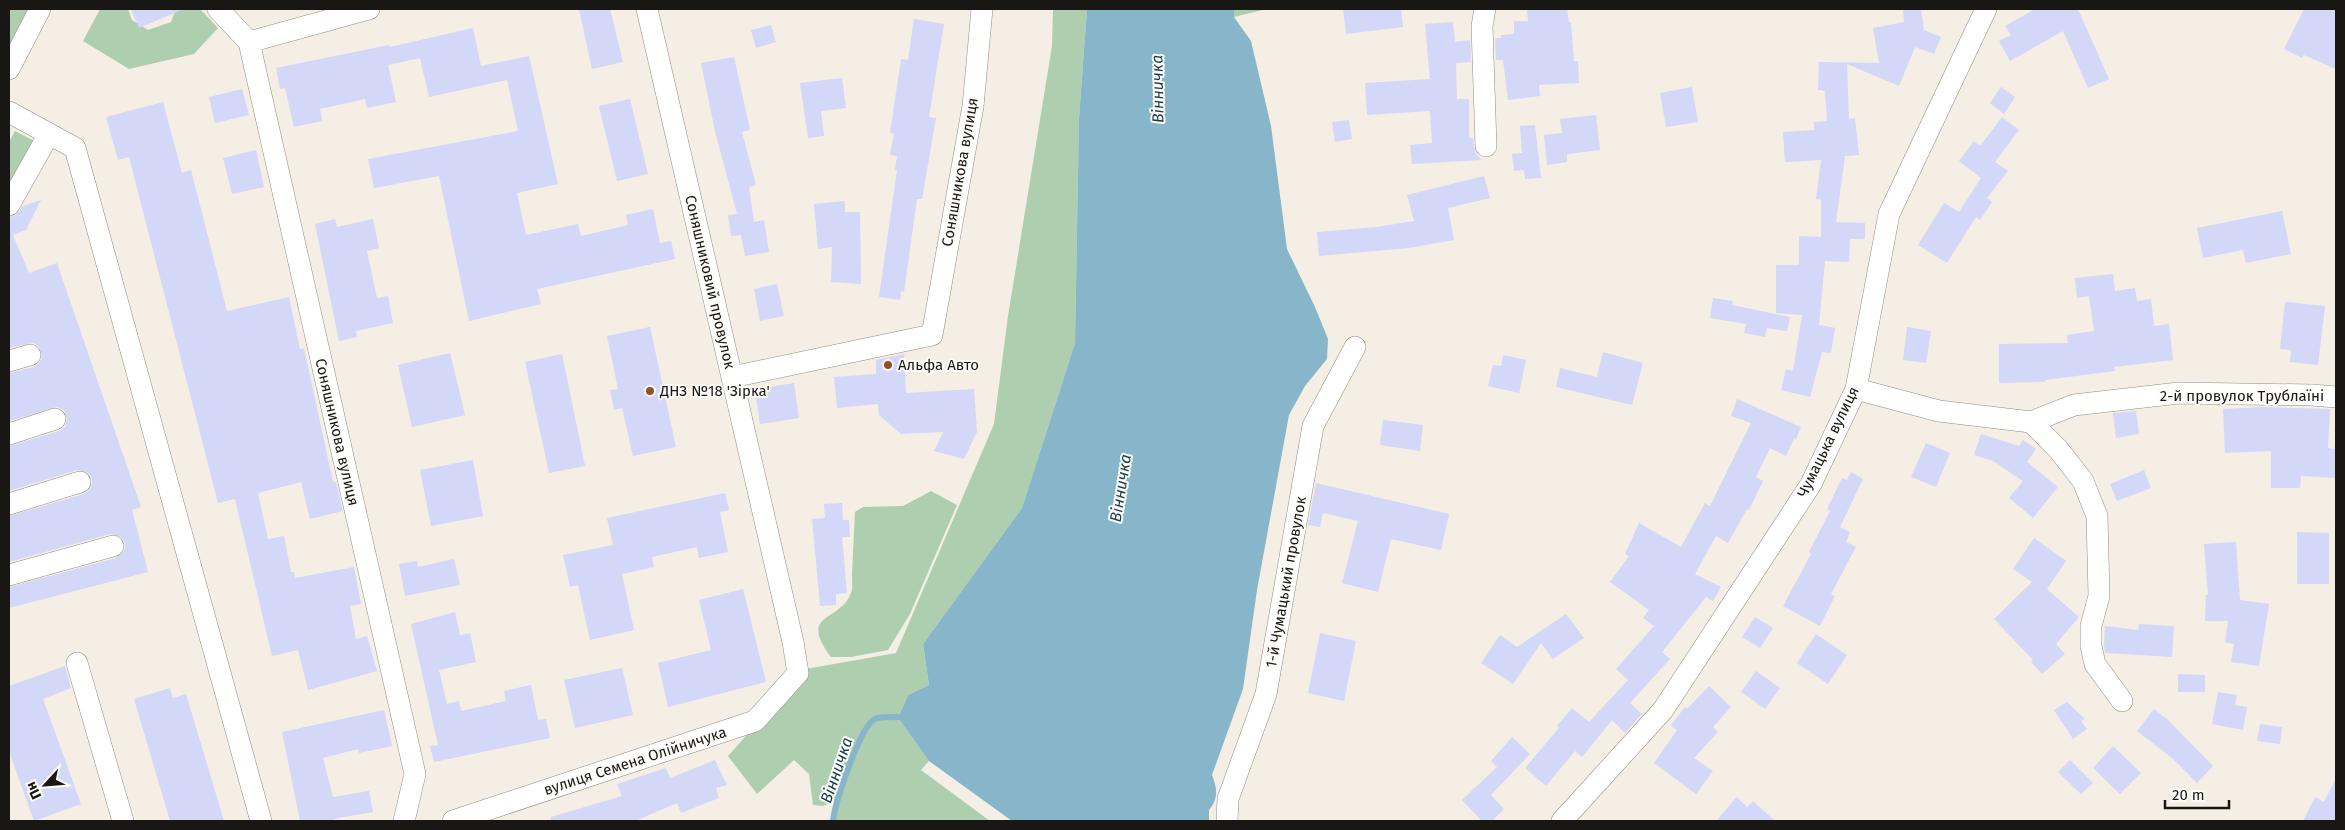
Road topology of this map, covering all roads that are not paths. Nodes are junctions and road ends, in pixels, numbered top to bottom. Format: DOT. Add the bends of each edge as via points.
graph roads {
  1 [pos="40,9"];
  2 [pos="218,9"];
  3 [pos="369,9"];
  4 [pos="646,9"];
  5 [pos="982,9"];
  6 [pos="1485,9"];
  7 [pos="1986,9"];
  8 [pos="348,12"];
  9 [pos="249,42"];
  10 [pos="9,69"];
  11 [pos="9,112"];
  12 [pos="49,134"];
  13 [pos="1486,146"];
  14 [pos="9,205"];
  15 [pos="1355,347"];
  16 [pos="30,355"];
  17 [pos="9,361"];
  18 [pos="732,377"];
  19 [pos="1856,389"];
  20 [pos="2336,397"];
  21 [pos="55,419"];
  22 [pos="2031,422"];
  23 [pos="9,434"];
  24 [pos="80,482"];
  25 [pos="9,504"];
  26 [pos="113,546"];
  27 [pos="9,575"];
  28 [pos="77,663"];
  29 [pos="798,673"];
  30 [pos="2122,701"];
  31 [pos="123,821"];
  32 [pos="261,821"];
  33 [pos="404,821"];
  34 [pos="454,821"];
  35 [pos="1227,821"];
  36 [pos="1562,821"];
  1 -- 10 [label="street"];
  2 -- 9 [label="street"];
  3 -- 8 [label="street"];
  4 -- 18 [label="street, Соняшниковий провулок"];
  5 -- 18 [label="street, Соняшникова вулиця" via="973,106 932,335"];
  6 -- 13 [label="street" via="1482,26"];
  7 -- 19 [label="street, Чумацька вулиця" via="1889,214"];
  8 -- 9 [label="street"];
  9 -- 33 [label="street, Соняшникова вулиця" via="415,774"];
  11 -- 12 [label="street"];
  12 -- 14 [label="street"];
  12 -- 32 [label="street" via="75,148"];
  15 -- 35 [label="street, 1-й Чумацький провулок" via="1313,426 1266,694 1228,799"];
  16 -- 17 [label="street"];
  18 -- 29 [label="street, Соняшниковий провулок"];
  19 -- 22 [label="street" via="1939,411"];
  19 -- 36 [label="street, Чумацька вулиця" via="1811,484 1663,710"];
  20 -- 22 [label="street, 2-й провулок Трублаїні" via="2178,393 2074,405"];
  21 -- 23 [label="street"];
  22 -- 30 [label="street" via="2083,481 2097,516 2099,596 2091,626 2091,646 2095,664"];
  24 -- 25 [label="street"];
  26 -- 27 [label="street"];
  28 -- 31 [label="street"];
  29 -- 34 [label="street, вулиця Семена Олійничука" via="754,721"];
}
